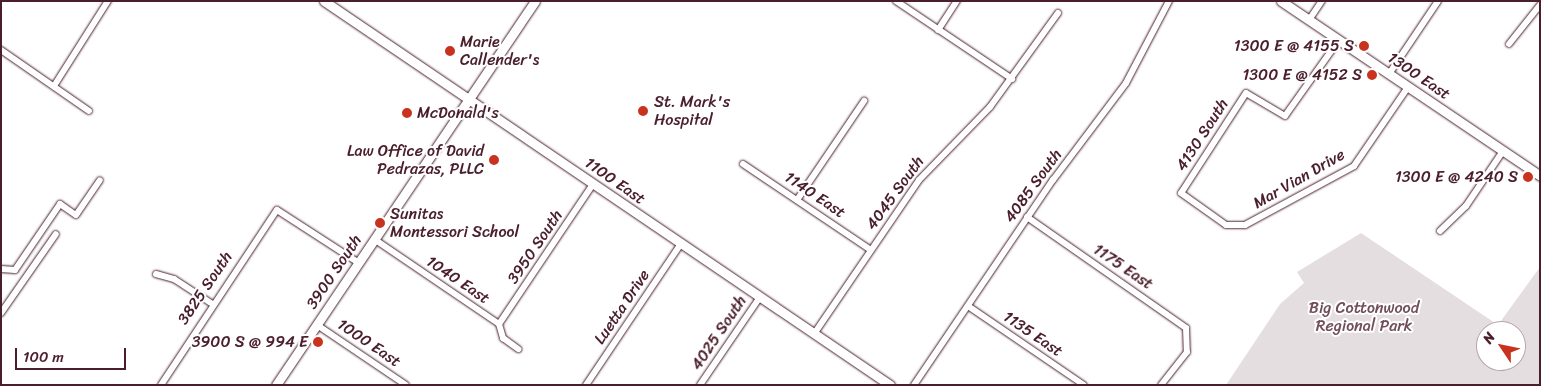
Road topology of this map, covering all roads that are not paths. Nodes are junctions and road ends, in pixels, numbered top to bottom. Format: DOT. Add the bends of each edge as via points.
graph roads {
  1 [pos="108,1"];
  2 [pos="324,1"];
  3 [pos="535,1"];
  4 [pos="896,1"];
  5 [pos="957,1"];
  6 [pos="1169,1"];
  7 [pos="1281,1"];
  8 [pos="1322,1"];
  9 [pos="1438,1"];
  10 [pos="1539,8"];
  11 [pos="1058,13"];
  12 [pos="1309,20"];
  13 [pos="938,30"];
  14 [pos="1339,40"];
  15 [pos="1509,44"];
  16 [pos="1,50"];
  17 [pos="1389,74"];
  18 [pos="1012,79"];
  19 [pos="54,86"];
  20 [pos="1408,87"];
  21 [pos="470,98"];
  22 [pos="864,101"];
  23 [pos="89,111"];
  24 [pos="1503,151"];
  25 [pos="744,164"];
  26 [pos="1540,176"];
  27 [pos="100,180"];
  28 [pos="593,184"];
  29 [pos="1181,193"];
  30 [pos="797,200"];
  31 [pos="1027,217"];
  32 [pos="1440,231"];
  33 [pos="56,234"];
  34 [pos="374,239"];
  35 [pos="680,245"];
  36 [pos="871,250"];
  37 [pos="358,262"];
  38 [pos="1,269"];
  39 [pos="156,274"];
  40 [pos="760,297"];
  41 [pos="211,303"];
  42 [pos="968,306"];
  43 [pos="1,314"];
  44 [pos="499,324"];
  45 [pos="317,325"];
  46 [pos="814,334"];
  47 [pos="518,349"];
  48 [pos="161,385"];
  49 [pos="276,385"];
  50 [pos="406,385"];
  51 [pos="586,385"];
  52 [pos="700,385"];
  53 [pos="890,385"];
  54 [pos="914,385"];
  55 [pos="1084,385"];
  56 [pos="1161,385"];
  1 -- 19 [label="street"];
  2 -- 21 [label="main road, 1100 East"];
  3 -- 21 [label="main road, 3900 South"];
  4 -- 13 [label="street"];
  5 -- 13 [label="street"];
  6 -- 31 [label="street, 4085 South" via="1126,83"];
  7 -- 12 [label="main road, 1300 East"];
  8 -- 12 [label="street"];
  9 -- 17 [label="street"];
  10 -- 15 [label="street"];
  11 -- 18 [label="street, 4045 South"];
  12 -- 14 [label="main road, 1300 East"];
  13 -- 18 [label="street"];
  14 -- 17 [label="main road, 1300 East"];
  14 -- 29 [label="street, 4130 South" via="1285,116 1246,92"];
  16 -- 19 [label="street"];
  17 -- 20 [label="main road, 1300 East"];
  18 -- 36 [label="street, 4045 South" via="932,164"];
  19 -- 23 [label="street"];
  20 -- 24 [label="main road, 1300 East"];
  20 -- 29 [label="street, Mar Vian Drive" via="1354,166 1245,225 1226,225"];
  21 -- 28 [label="main road, 1100 East"];
  21 -- 34 [label="main road, 3900 South"];
  22 -- 30 [label="street"];
  24 -- 26 [label="main road, 1300 East"];
  24 -- 32 [label="street" via="1463,210"];
  25 -- 30 [label="street, 1140 East"];
  27 -- 38 [label="street" via="76,215 60,204 15,270"];
  28 -- 35 [label="main road, 1100 East"];
  28 -- 44 [label="street, 3950 South"];
  30 -- 36 [label="street, 1140 East"];
  31 -- 42 [label="street, 4085 South"];
  31 -- 56 [label="street, 1175 East" via="1181,322 1190,337 1189,348"];
  33 -- 43 [label="street"];
  34 -- 37 [label="main road, 3900 South"];
  34 -- 44 [label="street, 1040 East"];
  35 -- 40 [label="main road, 1100 East"];
  35 -- 51 [label="street, Luetta Drive"];
  36 -- 46 [label="street, 4045 South"];
  37 -- 41 [label="street, 3825 South" via="277,210"];
  37 -- 45 [label="main road, 3900 South"];
  39 -- 41 [label="street" via="174,279"];
  40 -- 46 [label="main road, 1100 East"];
  40 -- 52 [label="street, 4025 South"];
  41 -- 48 [label="street, 3825 South"];
  42 -- 54 [label="street, 4085 South"];
  42 -- 55 [label="street, 1135 East"];
  44 -- 47 [label="street, 1040 East" via="503,338"];
  45 -- 49 [label="main road, 3900 South"];
  45 -- 50 [label="street, 1000 East"];
  46 -- 53 [label="main road, 1100 East"];
}
